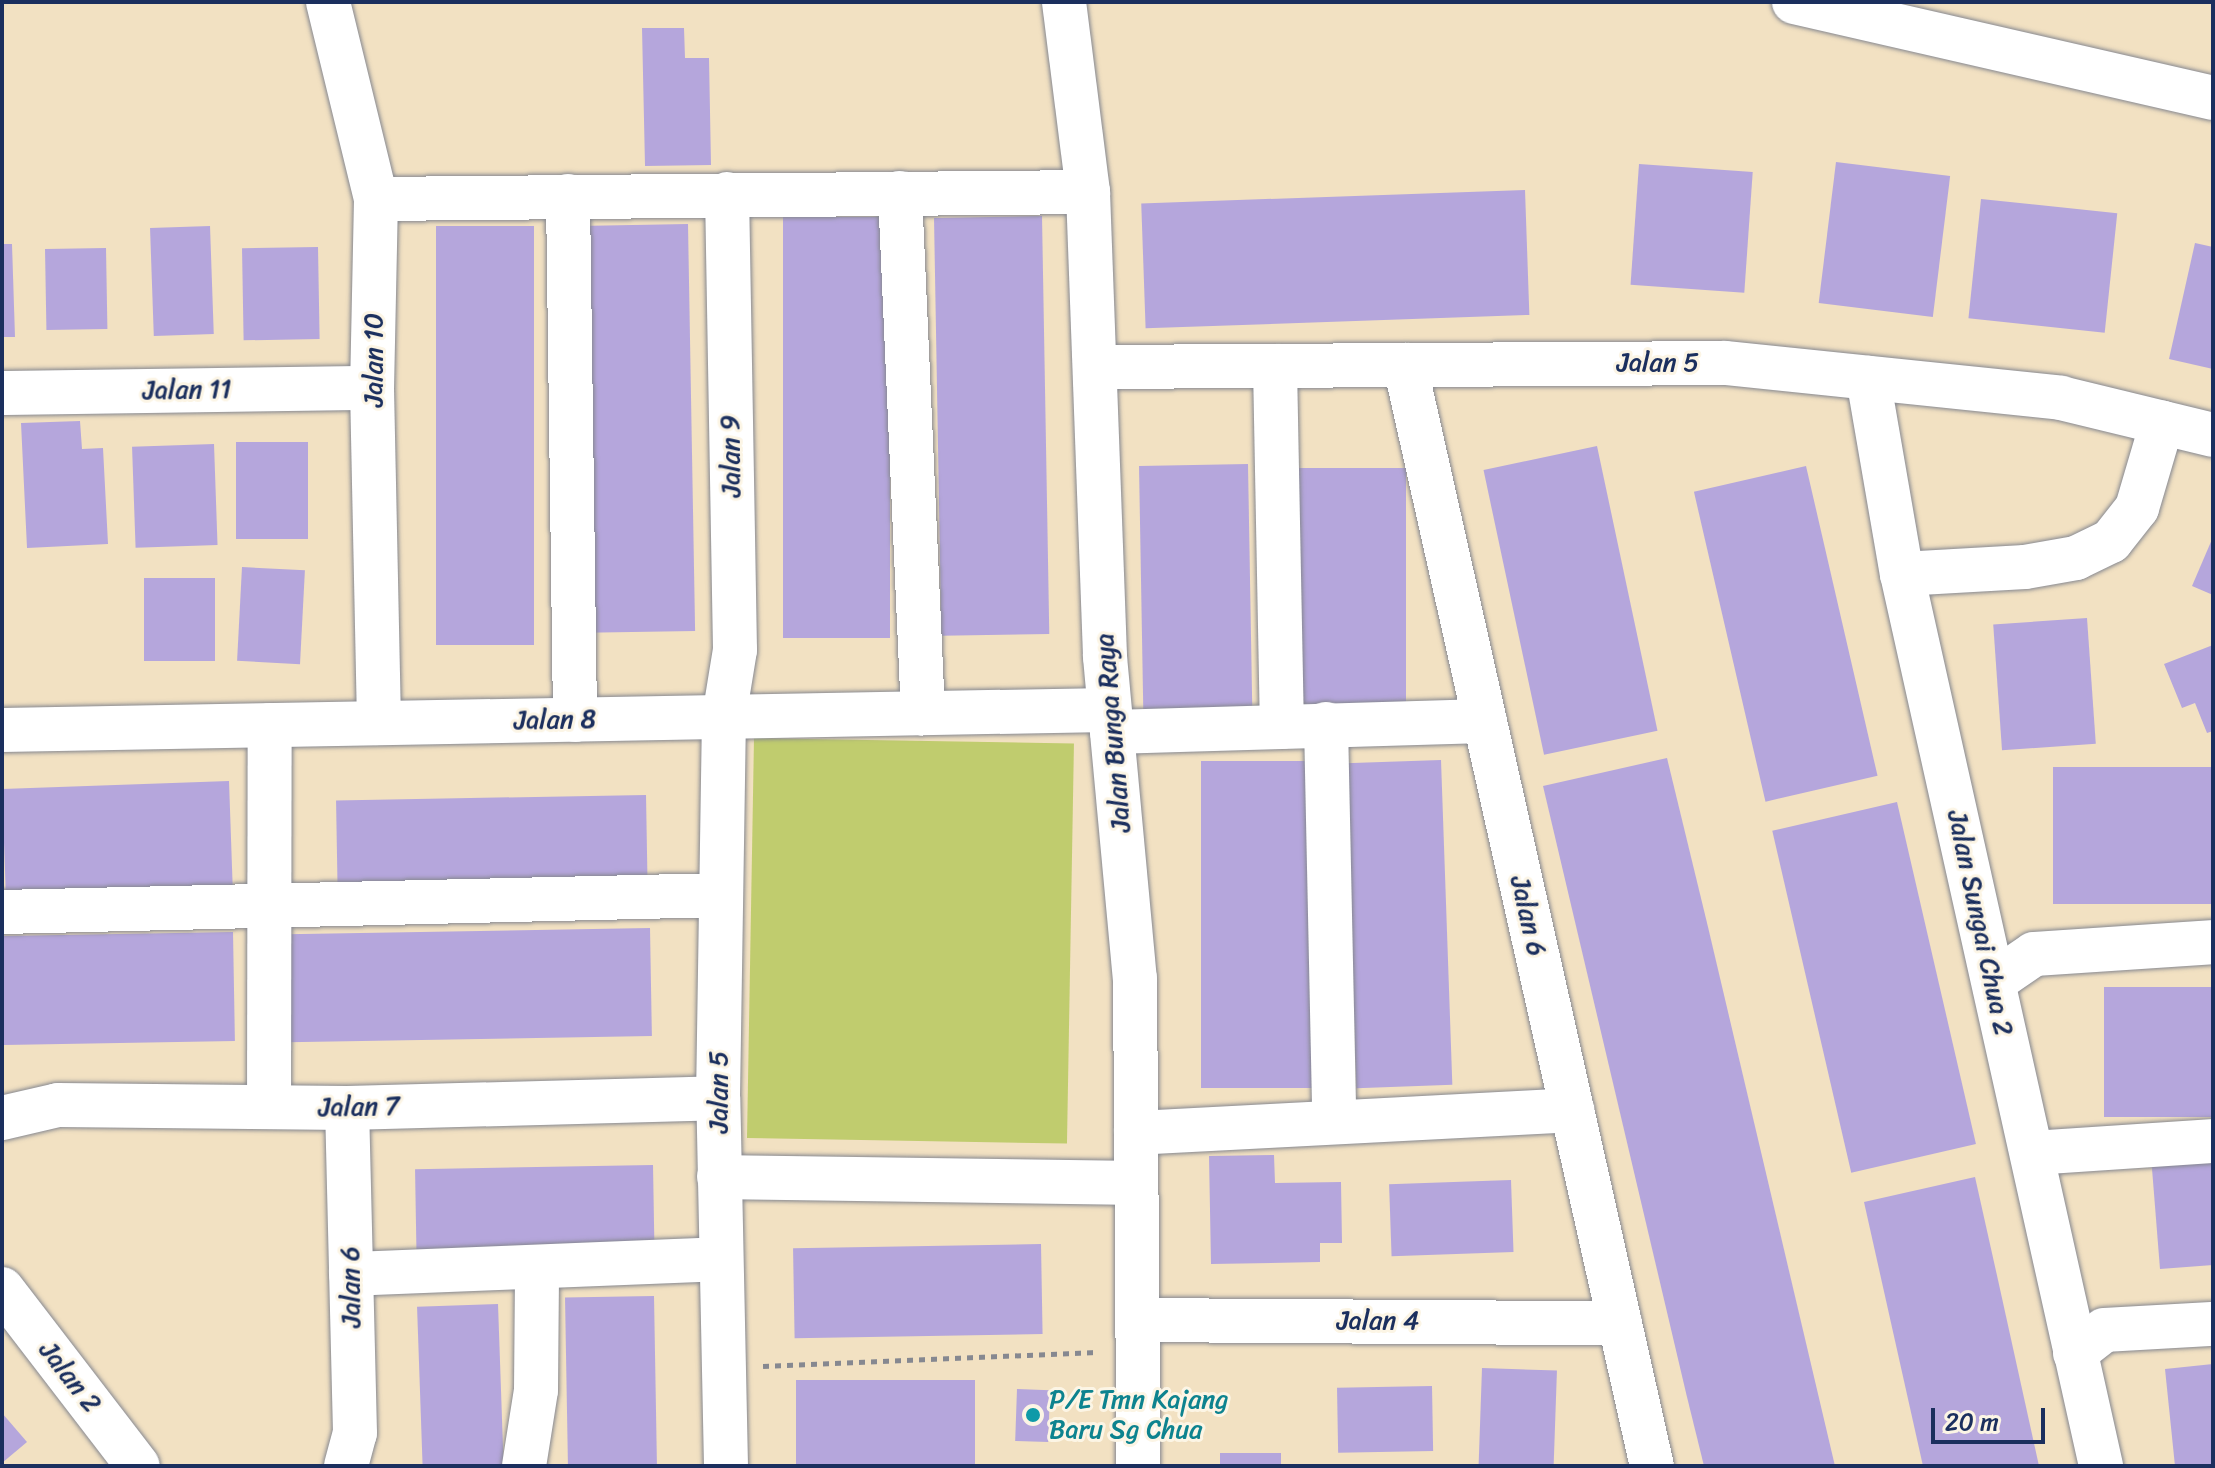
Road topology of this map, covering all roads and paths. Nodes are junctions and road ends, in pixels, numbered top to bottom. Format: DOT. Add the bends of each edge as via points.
graph roads {
  1 [pos="328,2"];
  2 [pos="1064,2"];
  3 [pos="1794,2"];
  4 [pos="2213,98"];
  5 [pos="1088,192"];
  6 [pos="900,193"];
  7 [pos="727,194"];
  8 [pos="568,196"];
  9 [pos="376,199"];
  10 [pos="1405,365"];
  11 [pos="1275,366"];
  12 [pos="1096,367"];
  13 [pos="1868,378"];
  14 [pos="372,388"];
  15 [pos="2,393"];
  16 [pos="2162,423"];
  17 [pos="2213,435"];
  18 [pos="1902,574"];
  19 [pos="923,713"];
  20 [pos="724,717"];
  21 [pos="575,720"];
  22 [pos="1110,721"];
  23 [pos="1485,721"];
  24 [pos="379,723"];
  25 [pos="1326,724"];
  26 [pos="270,725"];
  27 [pos="1282,727"];
  28 [pos="2,730"];
  29 [pos="721,895"];
  30 [pos="270,905"];
  31 [pos="2,912"];
  32 [pos="2213,942"];
  33 [pos="1996,980"];
  34 [pos="718,1098"];
  35 [pos="269,1107"];
  36 [pos="347,1108"];
  37 [pos="1572,1110"];
  38 [pos="2,1118"];
  39 [pos="1334,1121"];
  40 [pos="1136,1133"];
  41 [pos="2213,1141"];
  42 [pos="2032,1153"];
  43 [pos="719,1177"];
  44 [pos="1136,1183"];
  45 [pos="721,1259"];
  46 [pos="537,1267"];
  47 [pos="351,1274"];
  48 [pos="2,1289"];
  49 [pos="1620,1323"];
  50 [pos="2213,1324"];
  51 [pos="1138,1335"];
  52 [pos="2075,1353"];
  53 [pos="723,1367"];
  54 [pos="138,1466"];
  55 [pos="346,1466"];
  56 [pos="524,1466"];
  57 [pos="726,1466"];
  58 [pos="1138,1466"];
  59 [pos="1652,1466"];
  60 [pos="2101,1466"];
  1 -- 9 [label="street, Jalan 10"];
  2 -- 5 [label="street, Jalan Bunga Raya"];
  3 -- 4 [label="street"];
  5 -- 6 [label="street"];
  5 -- 12 [label="street, Jalan Bunga Raya"];
  6 -- 7 [label="street"];
  6 -- 19 [label="street"];
  7 -- 8 [label="street"];
  7 -- 20 [label="street, Jalan 9" via="735,650"];
  8 -- 9 [label="street"];
  8 -- 21 [label="street"];
  9 -- 14 [label="street, Jalan 10"];
  10 -- 11 [label="street, Jalan 5"];
  10 -- 13 [label="street, Jalan 5" via="1725,363"];
  10 -- 23 [label="street, Jalan 6"];
  11 -- 12 [label="street, Jalan 5"];
  11 -- 27 [label="street"];
  12 -- 22 [label="street, Jalan Bunga Raya"];
  13 -- 16 [label="street, Jalan 5" via="2061,398"];
  13 -- 18 [label="street, Jalan Sungai Chua 2"];
  14 -- 15 [label="street, Jalan 11"];
  14 -- 24 [label="street, Jalan 10"];
  16 -- 17 [label="street, Jalan 5"];
  16 -- 18 [label="street" via="2137,508 2111,541 2076,558 2025,567"];
  18 -- 33 [label="street, Jalan Sungai Chua 2"];
  19 -- 20 [label="street, Jalan 8"];
  19 -- 22 [label="street, Jalan 8"];
  20 -- 21 [label="street, Jalan 8"];
  20 -- 29 [label="street, Jalan 5"];
  21 -- 24 [label="street, Jalan 8"];
  22 -- 27 [label="street, Jalan 8"];
  22 -- 40 [label="street, Jalan Bunga Raya" via="1135,978"];
  23 -- 25 [label="street, Jalan 8"];
  23 -- 37 [label="street, Jalan 6"];
  24 -- 26 [label="street, Jalan 8"];
  25 -- 27 [label="street, Jalan 8"];
  25 -- 39 [label="street"];
  26 -- 28 [label="street, Jalan 8"];
  26 -- 30 [label="street"];
  29 -- 30 [label="street"];
  29 -- 34 [label="street, Jalan 5"];
  30 -- 31 [label="street"];
  30 -- 35 [label="street"];
  32 -- 33 [label="street" via="2034,954"];
  33 -- 42 [label="street, Jalan Sungai Chua 2" via="2000,1024"];
  34 -- 36 [label="street, Jalan 7"];
  34 -- 43 [label="street, Jalan 5"];
  35 -- 36 [label="street, Jalan 7"];
  35 -- 38 [label="street, Jalan 7" via="58,1105"];
  36 -- 47 [label="street, Jalan 6"];
  37 -- 39 [label="street"];
  37 -- 49 [label="street, Jalan 6"];
  39 -- 40 [label="street"];
  40 -- 44 [label="street, Jalan Bunga Raya"];
  41 -- 42 [label="street"];
  42 -- 52 [label="street, Jalan Sungai Chua 2"];
  43 -- 44 [label="street"];
  43 -- 45 [label="street, Jalan 5"];
  44 -- 51 [label="street, Jalan Bunga Raya"];
  45 -- 46 [label="street"];
  45 -- 53 [label="street, Jalan 5"];
  46 -- 47 [label="street"];
  46 -- 56 [label="street" via="536,1390"];
  47 -- 55 [label="street, Jalan 6" via="355,1433"];
  48 -- 54 [label="street, Jalan 2"];
  49 -- 51 [label="street, Jalan 4"];
  49 -- 59 [label="street, Jalan 6"];
  50 -- 52 [label="street" via="2104,1330"];
  51 -- 53 [label="path"];
  51 -- 58 [label="street, Jalan Bunga Raya"];
  52 -- 60 [label="street, Jalan Sungai Chua 2"];
  53 -- 57 [label="street, Jalan 5"];
}
